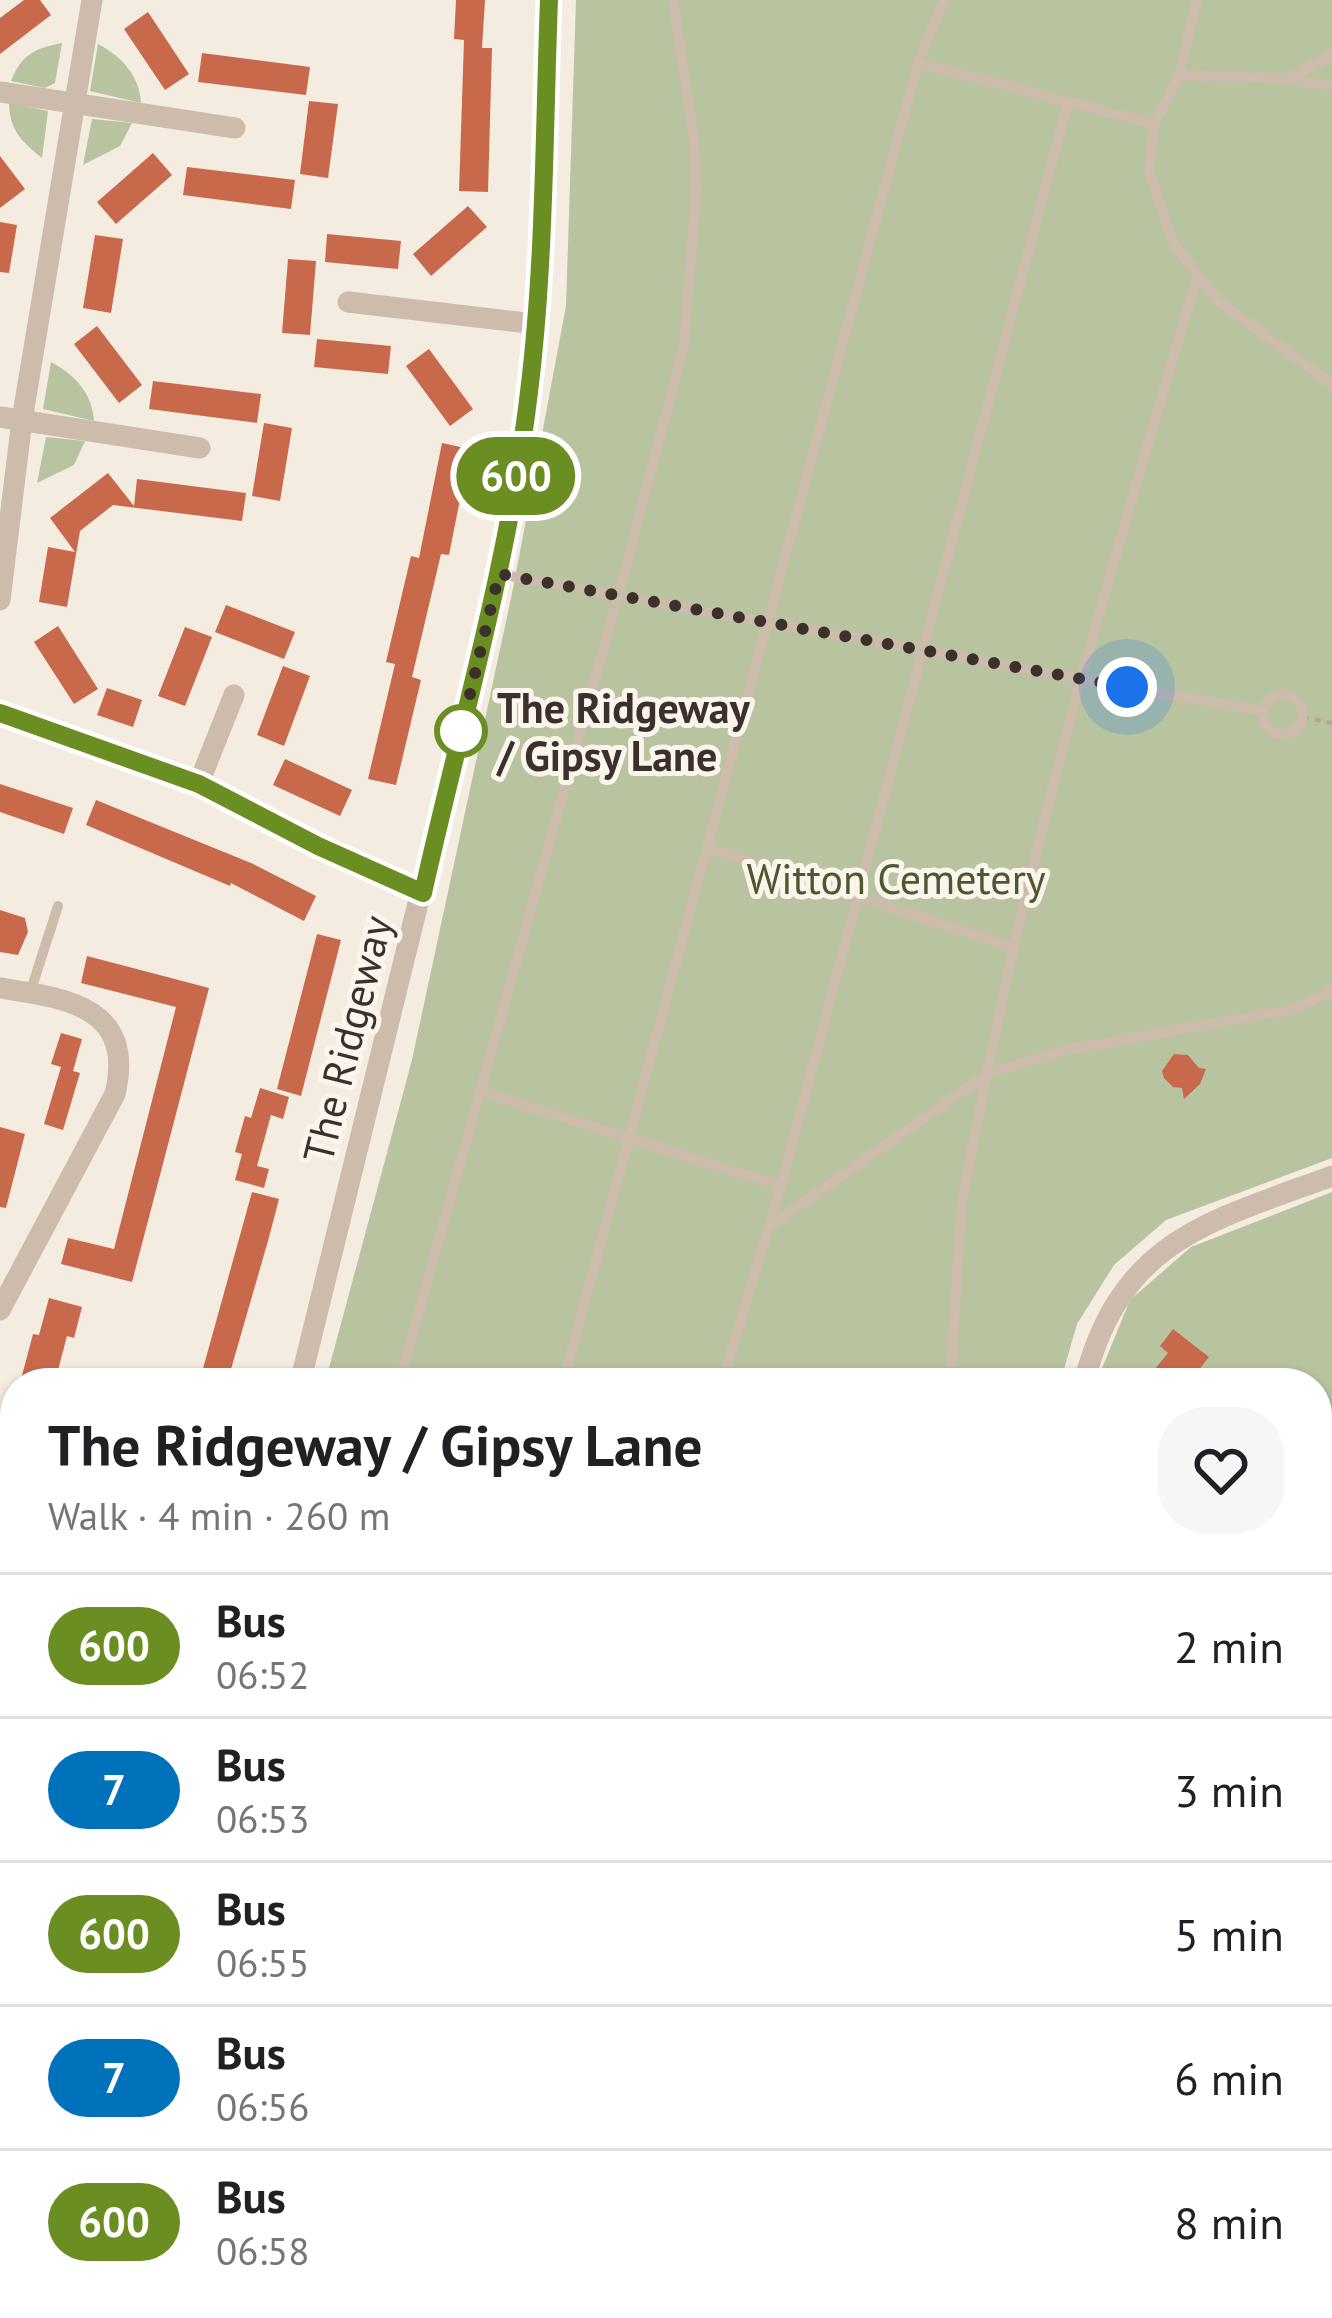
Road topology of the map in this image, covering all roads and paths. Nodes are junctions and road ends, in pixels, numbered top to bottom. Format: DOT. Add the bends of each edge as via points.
graph roads {
  1 [pos="92,0"];
  2 [pos="549,0"];
  3 [pos="674,0"];
  4 [pos="944,0"];
  5 [pos="1197,0"];
  6 [pos="1332,56"];
  7 [pos="918,63"];
  8 [pos="1179,74"];
  9 [pos="1288,79"];
  10 [pos="1332,86"];
  11 [pos="0,92"];
  12 [pos="1068,102"];
  13 [pos="77,105"];
  14 [pos="1154,124"];
  15 [pos="236,128"];
  16 [pos="1198,274"];
  17 [pos="348,302"];
  18 [pos="536,325"];
  19 [pos="1332,384"];
  20 [pos="11,419"];
  21 [pos="200,448"];
  22 [pos="499,574"];
  23 [pos="620,593"];
  24 [pos="0,600"];
  25 [pos="769,623"];
  26 [pos="926,651"];
  27 [pos="1083,679"];
  28 [pos="234,695"];
  29 [pos="1260,711"];
  30 [pos="0,713"];
  31 [pos="1303,717"];
  32 [pos="1332,722"];
  33 [pos="199,784"];
  34 [pos="708,848"];
  35 [pos="423,893"];
  36 [pos="856,896"];
  37 [pos="58,906"];
  38 [pos="1012,947"];
  39 [pos="0,988"];
  40 [pos="1332,992"];
  41 [pos="30,993"];
  42 [pos="987,1074"];
  43 [pos="478,1091"];
  44 [pos="632,1138"];
  45 [pos="1332,1176"];
  46 [pos="782,1186"];
  47 [pos="770,1226"];
  48 [pos="0,1310"];
  49 [pos="304,1368"];
  50 [pos="402,1368"];
  51 [pos="567,1368"];
  52 [pos="729,1368"];
  53 [pos="949,1368"];
  54 [pos="1088,1368"];
  1 -- 13 [label="street"];
  2 -- 18 [label="street, The Ridgeway"];
  3 -- 23 [label="lane" via="696,191 685,345"];
  4 -- 7 [label="lane"];
  5 -- 8 [label="lane"];
  6 -- 9 [label="lane"];
  7 -- 12 [label="lane"];
  7 -- 25 [label="lane"];
  8 -- 9 [label="lane"];
  8 -- 14 [label="lane"];
  9 -- 10 [label="lane"];
  11 -- 13 [label="street"];
  12 -- 14 [label="lane"];
  12 -- 26 [label="lane"];
  13 -- 15 [label="street"];
  13 -- 20 [label="street"];
  14 -- 16 [label="lane" via="1149,170 1172,241"];
  16 -- 19 [label="lane" via="1218,301"];
  16 -- 27 [label="lane"];
  17 -- 18 [label="street"];
  18 -- 22 [label="street, The Ridgeway"];
  20 -- 21 [label="street"];
  20 -- 24 [label="street"];
  22 -- 23 [label="lane"];
  22 -- 35 [label="street, The Ridgeway"];
  23 -- 25 [label="lane"];
  23 -- 43 [label="lane"];
  25 -- 26 [label="lane"];
  25 -- 34 [label="lane"];
  26 -- 27 [label="lane"];
  26 -- 36 [label="lane"];
  27 -- 29 [label="lane"];
  27 -- 38 [label="lane"];
  28 -- 33 [label="street"];
  29 -- 31 [label="lane" via="1283,694 1300,704"];
  29 -- 31 [label="lane" via="1279,735 1298,729"];
  30 -- 33 [label="street"];
  31 -- 32 [label="path"];
  33 -- 35 [label="street"];
  34 -- 36 [label="lane"];
  34 -- 44 [label="lane"];
  35 -- 49 [label="street, The Ridgeway"];
  36 -- 38 [label="lane"];
  36 -- 46 [label="lane"];
  37 -- 41 [label="lane"];
  38 -- 42 [label="lane"];
  39 -- 41 [label="street"];
  40 -- 42 [label="lane" via="1290,1010 1065,1050"];
  41 -- 48 [label="street" via="79,1003 104,1024 119,1075"];
  42 -- 47 [label="lane"];
  42 -- 53 [label="lane" via="962,1200"];
  43 -- 44 [label="lane"];
  43 -- 50 [label="lane"];
  44 -- 46 [label="lane"];
  44 -- 51 [label="lane"];
  45 -- 54 [label="street" via="1172,1241 1114,1303"];
  46 -- 47 [label="lane"];
  47 -- 52 [label="lane"];
}
